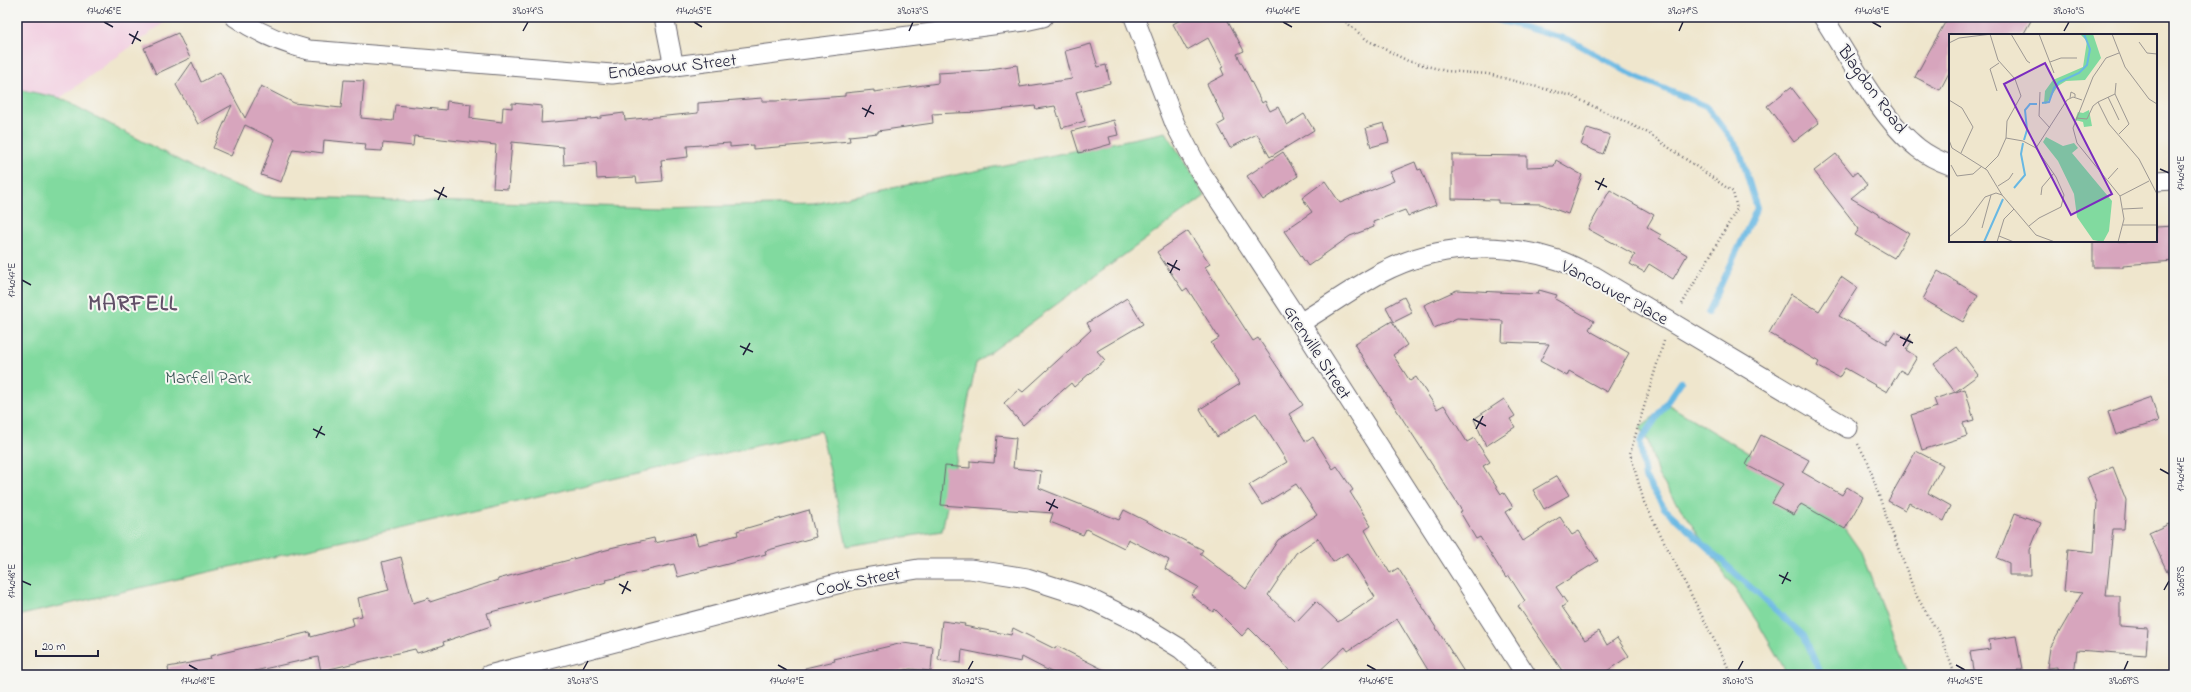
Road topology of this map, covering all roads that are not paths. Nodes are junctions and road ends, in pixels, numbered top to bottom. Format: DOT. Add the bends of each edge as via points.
graph roads {
  1 [pos="235,17"];
  2 [pos="664,17"];
  3 [pos="1043,17"];
  4 [pos="1134,17"];
  5 [pos="1823,17"];
  6 [pos="674,68"];
  7 [pos="1949,164"];
  8 [pos="2174,180"];
  9 [pos="2157,181"];
  10 [pos="1300,323"];
  11 [pos="1848,428"];
  12 [pos="489,675"];
  13 [pos="1210,675"];
  14 [pos="1526,675"];
  1 -- 6 [label="street, Endeavour Street" via="254,30 281,42 309,50 612,74"];
  2 -- 6 [label="street"];
  3 -- 6 [label="street, Endeavour Street"];
  4 -- 10 [label="street, Grenville Street" via="1175,124 1198,168"];
  5 -- 7 [label="street, Blagdon Road" via="1876,99 1900,129 1918,148"];
  8 -- 9 [label="street"];
  10 -- 11 [label="street, Vancouver Place" via="1381,273 1424,256 1455,248 1528,252 1559,260 1594,276"];
  10 -- 14 [label="street, Grenville Street"];
  12 -- 13 [label="street, Cook Street" via="852,580 918,569 970,569 1027,578 1086,597 1137,622 1175,645"];
}
